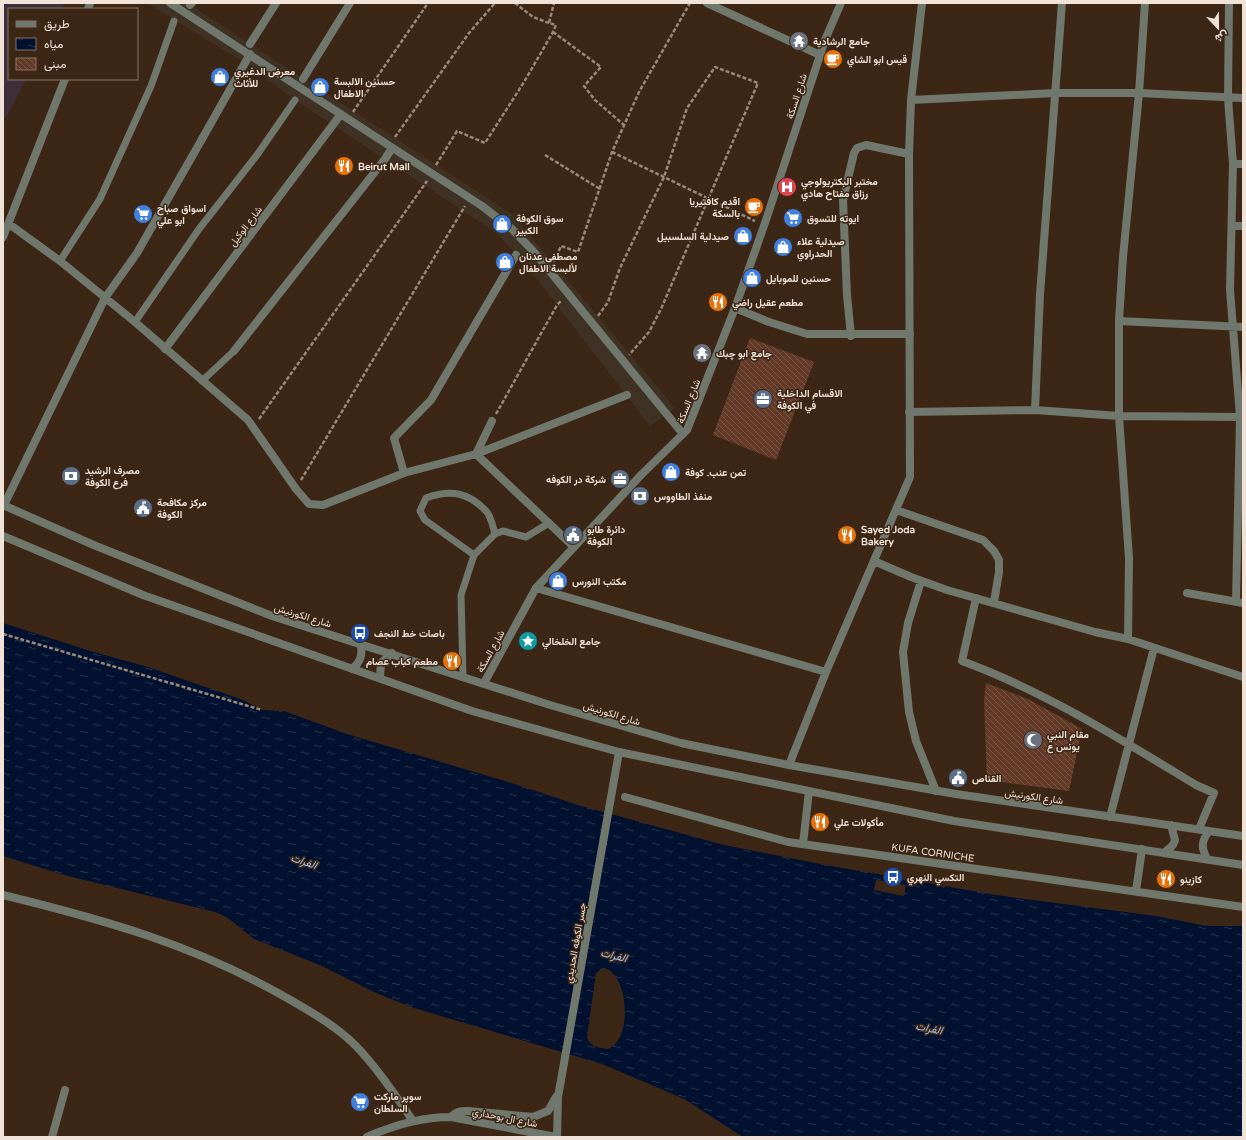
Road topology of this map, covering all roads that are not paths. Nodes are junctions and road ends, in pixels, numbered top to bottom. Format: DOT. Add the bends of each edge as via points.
graph roads {
  1 [pos="170,3"];
  2 [pos="276,3"];
  3 [pos="350,3"];
  4 [pos="707,3"];
  5 [pos="841,3"];
  6 [pos="922,3"];
  7 [pos="1062,3"];
  8 [pos="1145,3"];
  9 [pos="1229,3"];
  10 [pos="174,21"];
  11 [pos="250,44"];
  12 [pos="250,54"];
  13 [pos="820,55"];
  14 [pos="304,79"];
  15 [pos="65,80"];
  16 [pos="1055,93"];
  17 [pos="1139,93"];
  18 [pos="1228,98"];
  19 [pos="1243,98"];
  20 [pos="295,100"];
  21 [pos="910,100"];
  22 [pos="341,114"];
  23 [pos="391,147"];
  24 [pos="909,154"];
  25 [pos="1232,164"];
  26 [pos="1243,164"];
  27 [pos="9,224"];
  28 [pos="1232,226"];
  29 [pos="1243,226"];
  30 [pos="3,237"];
  31 [pos="516,255"];
  32 [pos="60,261"];
  33 [pos="105,298"];
  34 [pos="735,308"];
  35 [pos="1119,321"];
  36 [pos="135,322"];
  37 [pos="1234,326"];
  38 [pos="1243,327"];
  39 [pos="910,334"];
  40 [pos="851,336"];
  41 [pos="165,349"];
  42 [pos="234,351"];
  43 [pos="202,381"];
  44 [pos="627,395"];
  45 [pos="1035,410"];
  46 [pos="910,412"];
  47 [pos="1119,416"];
  48 [pos="1242,417"];
  49 [pos="492,421"];
  50 [pos="683,434"];
  51 [pos="476,454"];
  52 [pos="404,473"];
  53 [pos="4,505"];
  54 [pos="896,510"];
  55 [pos="549,524"];
  56 [pos="495,534"];
  57 [pos="3,536"];
  58 [pos="574,547"];
  59 [pos="474,555"];
  60 [pos="874,561"];
  61 [pos="922,581"];
  62 [pos="536,588"];
  63 [pos="1188,593"];
  64 [pos="976,598"];
  65 [pos="994,602"];
  66 [pos="1240,602"];
  67 [pos="1128,639"];
  68 [pos="361,643"];
  69 [pos="1154,648"];
  70 [pos="392,653"];
  71 [pos="352,669"];
  72 [pos="826,672"];
  73 [pos="463,677"];
  74 [pos="1243,677"];
  75 [pos="380,678"];
  76 [pos="484,683"];
  77 [pos="1129,744"];
  78 [pos="619,752"];
  79 [pos="789,765"];
  80 [pos="809,791"];
  81 [pos="936,791"];
  82 [pos="625,798"];
  83 [pos="1110,817"];
  84 [pos="1171,825"];
  85 [pos="1199,829"];
  86 [pos="1209,831"];
  87 [pos="1243,836"];
  88 [pos="803,844"];
  89 [pos="1142,849"];
  90 [pos="1164,853"];
  91 [pos="1207,859"];
  92 [pos="1243,865"];
  93 [pos="1136,892"];
  94 [pos="3,894"];
  95 [pos="1243,907"];
  96 [pos="562,1083"];
  97 [pos="65,1090"];
  98 [pos="451,1117"];
  99 [pos="413,1121"];
  100 [pos="52,1137"];
  101 [pos="367,1137"];
  102 [pos="557,1137"];
  1 -- 12 [label="street"];
  2 -- 11 [label="street"];
  3 -- 14 [label="street"];
  4 -- 13 [label="street"];
  5 -- 13 [label="street, شارع السكة"];
  6 -- 21 [label="street"];
  7 -- 16 [label="street"];
  8 -- 17 [label="street"];
  9 -- 18 [label="street"];
  10 -- 32 [label="lane" via="151,86 100,199"];
  12 -- 22 [label="street"];
  12 -- 33 [label="street" via="136,253"];
  13 -- 34 [label="street, شارع السكة"];
  15 -- 27 [label="street"];
  16 -- 17 [label="street"];
  16 -- 21 [label="street"];
  16 -- 45 [label="street" via="1040,294"];
  17 -- 18 [label="street"];
  17 -- 35 [label="street"];
  18 -- 19 [label="street"];
  18 -- 25 [label="street"];
  20 -- 36 [label="lane" via="257,155 199,229"];
  21 -- 24 [label="street"];
  22 -- 23 [label="street"];
  22 -- 41 [label="street, شارع الوكيل"];
  23 -- 42 [label="street" via="385,159"];
  23 -- 50 [label="street" via="512,229"];
  24 -- 39 [label="street"];
  24 -- 40 [label="street" via="866,145 857,148 854,154 843,200 846,295"];
  25 -- 26 [label="street"];
  25 -- 28 [label="street"];
  27 -- 30 [label="street"];
  27 -- 32 [label="street"];
  28 -- 29 [label="street"];
  28 -- 37 [label="street" via="1230,290"];
  31 -- 52 [label="street" via="431,400 394,438"];
  32 -- 33 [label="street"];
  33 -- 36 [label="street"];
  33 -- 53 [label="street"];
  34 -- 40 [label="street" via="807,334"];
  34 -- 50 [label="street, شارع السكة" via="688,430"];
  35 -- 37 [label="street"];
  35 -- 47 [label="street"];
  36 -- 41 [label="street"];
  37 -- 38 [label="street"];
  37 -- 48 [label="street"];
  39 -- 40 [label="street"];
  39 -- 46 [label="street"];
  41 -- 43 [label="street"];
  42 -- 43 [label="lane"];
  43 -- 52 [label="street" via="248,420 296,489 310,504 323,505"];
  44 -- 51 [label="street"];
  45 -- 46 [label="street"];
  45 -- 47 [label="street"];
  46 -- 54 [label="street" via="910,477"];
  47 -- 48 [label="street"];
  47 -- 67 [label="street" via="1129,558"];
  48 -- 66 [label="street"];
  49 -- 51 [label="street"];
  50 -- 58 [label="street, شارع السكة"];
  51 -- 52 [label="street"];
  51 -- 55 [label="street"];
  53 -- 68 [label="street, شارع الكورنيش" via="96,546 272,616"];
  54 -- 60 [label="street"];
  54 -- 65 [label="street" via="983,540 999,560"];
  55 -- 56 [label="lane" via="526,537 503,531"];
  55 -- 58 [label="street"];
  56 -- 59 [label="lane"];
  56 -- 59 [label="lane" via="487,512 462,494 439,493 426,498 420,510 425,520"];
  57 -- 71 [label="street" via="143,595"];
  58 -- 62 [label="street, شارع السكة"];
  59 -- 73 [label="lane" via="461,595"];
  60 -- 61 [label="street"];
  60 -- 72 [label="street"];
  61 -- 64 [label="street"];
  61 -- 81 [label="street" via="908,623 903,652 909,712 914,734"];
  62 -- 72 [label="street"];
  62 -- 76 [label="street, شارع السكة"];
  63 -- 66 [label="street"];
  64 -- 65 [label="street"];
  64 -- 77 [label="street" via="962,661 1033,690"];
  65 -- 67 [label="street" via="1095,632"];
  67 -- 69 [label="street"];
  68 -- 70 [label="street, شارع الكورنيش"];
  68 -- 71 [label="street" via="361,659"];
  69 -- 74 [label="street"];
  69 -- 77 [label="street"];
  70 -- 73 [label="street, شارع الكورنيش"];
  70 -- 75 [label="street" via="381,664"];
  71 -- 75 [label="street"];
  72 -- 79 [label="street"];
  73 -- 76 [label="street, شارع الكورنيش"];
  75 -- 78 [label="street" via="472,711"];
  76 -- 79 [label="street, شارع الكورنيش" via="680,743"];
  77 -- 83 [label="street"];
  77 -- 85 [label="street" via="1196,785 1214,793"];
  78 -- 80 [label="street"];
  78 -- 96 [label="street, جسر الکوفه الحديدي"];
  79 -- 81 [label="street, شارع الكورنيش"];
  80 -- 88 [label="street"];
  80 -- 89 [label="street" via="954,821"];
  81 -- 83 [label="street, شارع الكورنيش"];
  82 -- 88 [label="street, KUFA CORNICHE"];
  83 -- 84 [label="street, شارع الكورنيش"];
  84 -- 85 [label="street, شارع الكورنيش"];
  84 -- 90 [label="street" via="1175,840"];
  85 -- 86 [label="street, شارع الكورنيش"];
  86 -- 87 [label="street, شارع الكورنيش"];
  86 -- 91 [label="street" via="1202,844"];
  88 -- 93 [label="street, KUFA CORNICHE"];
  89 -- 90 [label="street"];
  89 -- 93 [label="street"];
  90 -- 91 [label="street"];
  91 -- 92 [label="street"];
  93 -- 95 [label="street, KUFA CORNICHE"];
  94 -- 99 [label="street" via="141,932 202,955 261,984 318,1016 356,1046 380,1073"];
  96 -- 98 [label="street, شارع ال بوحداري" via="551,1106 539,1116 464,1111 454,1113"];
  96 -- 102 [label="street, جسر الکوفه الحديدي" via="557,1112"];
  97 -- 100 [label="street"];
  98 -- 99 [label="street, شارع ال بوحداري"];
  98 -- 102 [label="street, شارع ال بوحداري"];
  99 -- 101 [label="street, شارع ال بوحداري"];
}
